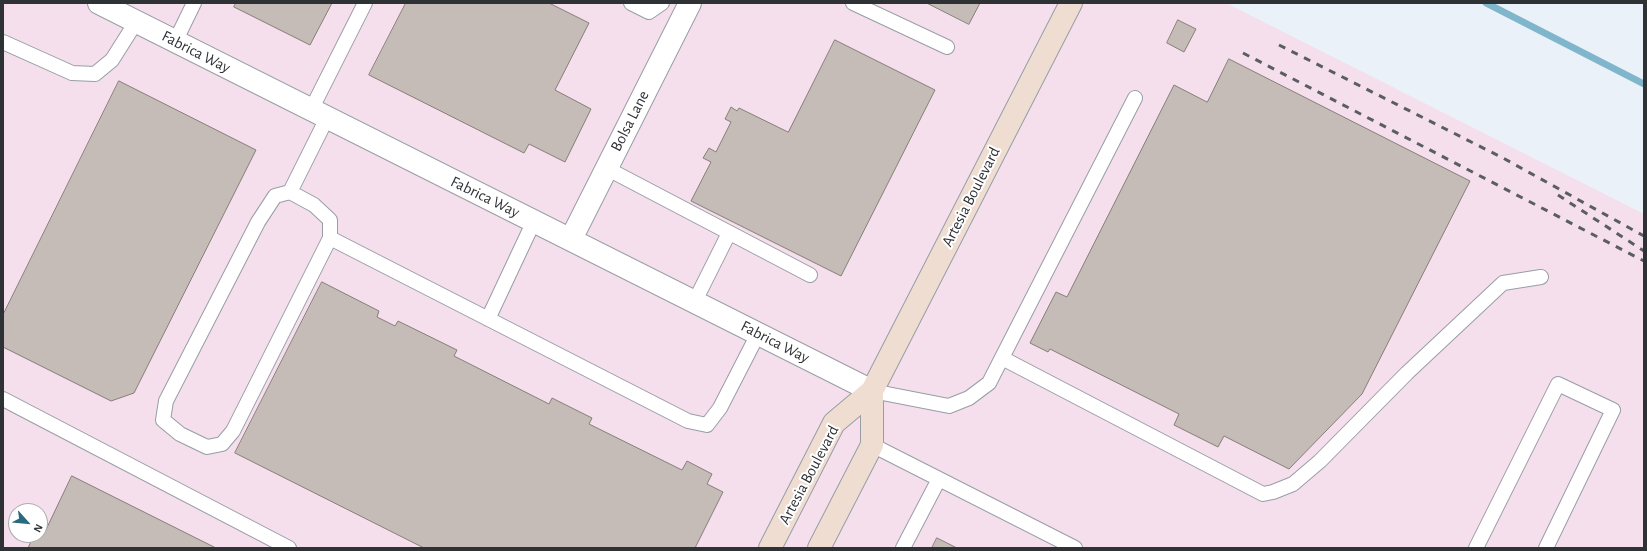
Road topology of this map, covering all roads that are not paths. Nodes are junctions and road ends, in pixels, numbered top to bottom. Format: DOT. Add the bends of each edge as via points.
graph roads {
  1 [pos="99,3"];
  2 [pos="194,3"];
  3 [pos="365,3"];
  4 [pos="631,3"];
  5 [pos="662,3"];
  6 [pos="690,3"];
  7 [pos="853,3"];
  8 [pos="1071,3"];
  9 [pos="136,22"];
  10 [pos="3,42"];
  11 [pos="175,42"];
  12 [pos="947,47"];
  13 [pos="1135,98"];
  14 [pos="319,114"];
  15 [pos="606,168"];
  16 [pos="290,192"];
  17 [pos="534,221"];
  18 [pos="729,233"];
  19 [pos="330,238"];
  20 [pos="571,239"];
  21 [pos="810,275"];
  22 [pos="1541,277"];
  23 [pos="695,301"];
  24 [pos="488,319"];
  25 [pos="758,334"];
  26 [pos="1002,358"];
  27 [pos="872,391"];
  28 [pos="3,399"];
  29 [pos="872,445"];
  30 [pos="939,479"];
  31 [pos="290,548"];
  32 [pos="770,548"];
  33 [pos="819,548"];
  34 [pos="903,548"];
  35 [pos="1075,548"];
  36 [pos="1476,548"];
  37 [pos="1546,548"];
  1 -- 9 [label="street, Fabrica Way"];
  2 -- 11 [label="lane"];
  3 -- 14 [label="lane"];
  4 -- 5 [label="lane" via="649,12"];
  6 -- 15 [label="street, Bolsa Lane"];
  7 -- 12 [label="lane"];
  8 -- 27 [label="main road, Artesia Boulevard"];
  9 -- 10 [label="lane" via="112,60 95,74 72,73"];
  9 -- 11 [label="street, Fabrica Way"];
  11 -- 14 [label="street, Fabrica Way"];
  13 -- 26 [label="lane"];
  14 -- 16 [label="lane"];
  14 -- 17 [label="street, Fabrica Way"];
  15 -- 18 [label="lane"];
  15 -- 20 [label="street, Bolsa Lane"];
  16 -- 19 [label="lane" via="314,205 330,220"];
  16 -- 19 [label="lane" via="275,196 258,222 166,402 163,420 180,434 207,448 222,444 233,431"];
  17 -- 20 [label="street, Fabrica Way"];
  17 -- 24 [label="lane"];
  18 -- 21 [label="lane"];
  18 -- 23 [label="lane"];
  19 -- 24 [label="lane"];
  20 -- 23 [label="street, Fabrica Way"];
  22 -- 26 [label="lane" via="1503,283 1407,373 1320,461 1292,484 1263,494"];
  23 -- 25 [label="street, Fabrica Way"];
  24 -- 25 [label="lane" via="688,421 707,425 720,408"];
  25 -- 27 [label="street, Fabrica Way"];
  26 -- 27 [label="lane" via="989,383 969,398 949,406"];
  27 -- 29 [label="main road, Artesia Boulevard"];
  27 -- 32 [label="main road, Artesia Boulevard" via="834,423"];
  28 -- 31 [label="lane"];
  29 -- 30 [label="lane"];
  29 -- 33 [label="main road, Artesia Boulevard"];
  30 -- 34 [label="lane"];
  30 -- 35 [label="lane"];
  36 -- 37 [label="lane" via="1558,384 1613,410"];
}
